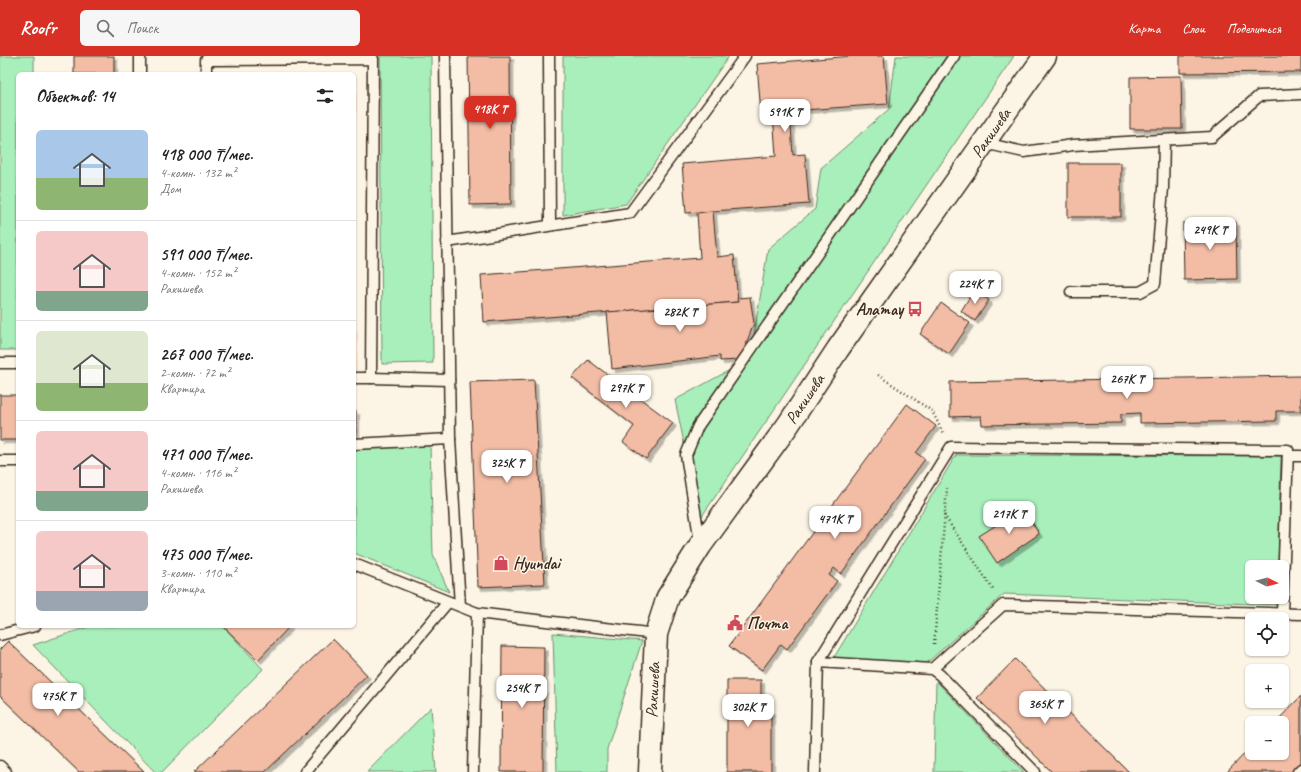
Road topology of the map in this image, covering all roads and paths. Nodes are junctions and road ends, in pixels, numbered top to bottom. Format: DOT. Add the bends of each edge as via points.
graph roads {
  1 [pos="140,56"];
  2 [pos="445,56"];
  3 [pos="549,56"];
  4 [pos="745,56"];
  5 [pos="954,56"];
  6 [pos="1045,56"];
  7 [pos="140,72"];
  8 [pos="206,72"];
  9 [pos="1301,94"];
  10 [pos="1164,140"];
  11 [pos="984,143"];
  12 [pos="550,225"];
  13 [pos="447,242"];
  14 [pos="1072,292"];
  15 [pos="16,362"];
  16 [pos="0,363"];
  17 [pos="356,378"];
  18 [pos="371,378"];
  19 [pos="449,380"];
  20 [pos="450,439"];
  21 [pos="356,444"];
  22 [pos="1288,456"];
  23 [pos="1301,456"];
  24 [pos="16,461"];
  25 [pos="0,462"];
  26 [pos="944,515"];
  27 [pos="700,546"];
  28 [pos="356,565"];
  29 [pos="448,602"];
  30 [pos="1003,605"];
  31 [pos="460,606"];
  32 [pos="1247,612"];
  33 [pos="1282,612"];
  34 [pos="477,613"];
  35 [pos="1289,613"];
  36 [pos="1301,614"];
  37 [pos="27,628"];
  38 [pos="656,634"];
  39 [pos="0,635"];
  40 [pos="818,662"];
  41 [pos="932,669"];
  42 [pos="0,766"];
  43 [pos="1301,769"];
  44 [pos="6,772"];
  45 [pos="305,772"];
  46 [pos="473,772"];
  47 [pos="650,772"];
  48 [pos="815,772"];
  49 [pos="1035,772"];
  50 [pos="1298,772"];
  1 -- 7 [label="lane"];
  2 -- 13 [label="lane"];
  3 -- 12 [label="lane"];
  4 -- 12 [label="lane" via="630,213"];
  5 -- 27 [label="lane" via="698,426 686,455"];
  6 -- 11 [label="street, Ракишева"];
  8 -- 18 [label="lane" via="206,60 373,59"];
  9 -- 10 [label="lane" via="1259,96 1212,137"];
  10 -- 11 [label="lane" via="1073,145 1024,152"];
  10 -- 14 [label="lane" via="1155,284 1140,292"];
  11 -- 27 [label="street, Ракишева" via="788,425"];
  12 -- 13 [label="lane"];
  13 -- 19 [label="lane"];
  15 -- 16 [label="lane"];
  17 -- 18 [label="lane"];
  18 -- 19 [label="lane"];
  19 -- 20 [label="lane"];
  20 -- 21 [label="lane"];
  20 -- 31 [label="lane"];
  22 -- 23 [label="lane"];
  22 -- 33 [label="lane"];
  22 -- 40 [label="lane" via="1288,450 951,447"];
  24 -- 25 [label="lane"];
  26 -- 30 [label="path"];
  27 -- 38 [label="street, Ракишева" via="668,597"];
  28 -- 29 [label="lane"];
  29 -- 31 [label="lane"];
  29 -- 45 [label="lane"];
  30 -- 32 [label="lane"];
  30 -- 41 [label="lane"];
  31 -- 34 [label="lane"];
  34 -- 38 [label="lane"];
  34 -- 46 [label="lane"];
  35 -- 36 [label="lane"];
  37 -- 39 [label="lane"];
  38 -- 47 [label="street, Ракишева"];
  40 -- 41 [label="lane"];
  40 -- 48 [label="lane"];
  41 -- 49 [label="lane"];
  42 -- 44 [label="lane"];
  43 -- 50 [label="lane"];
}
